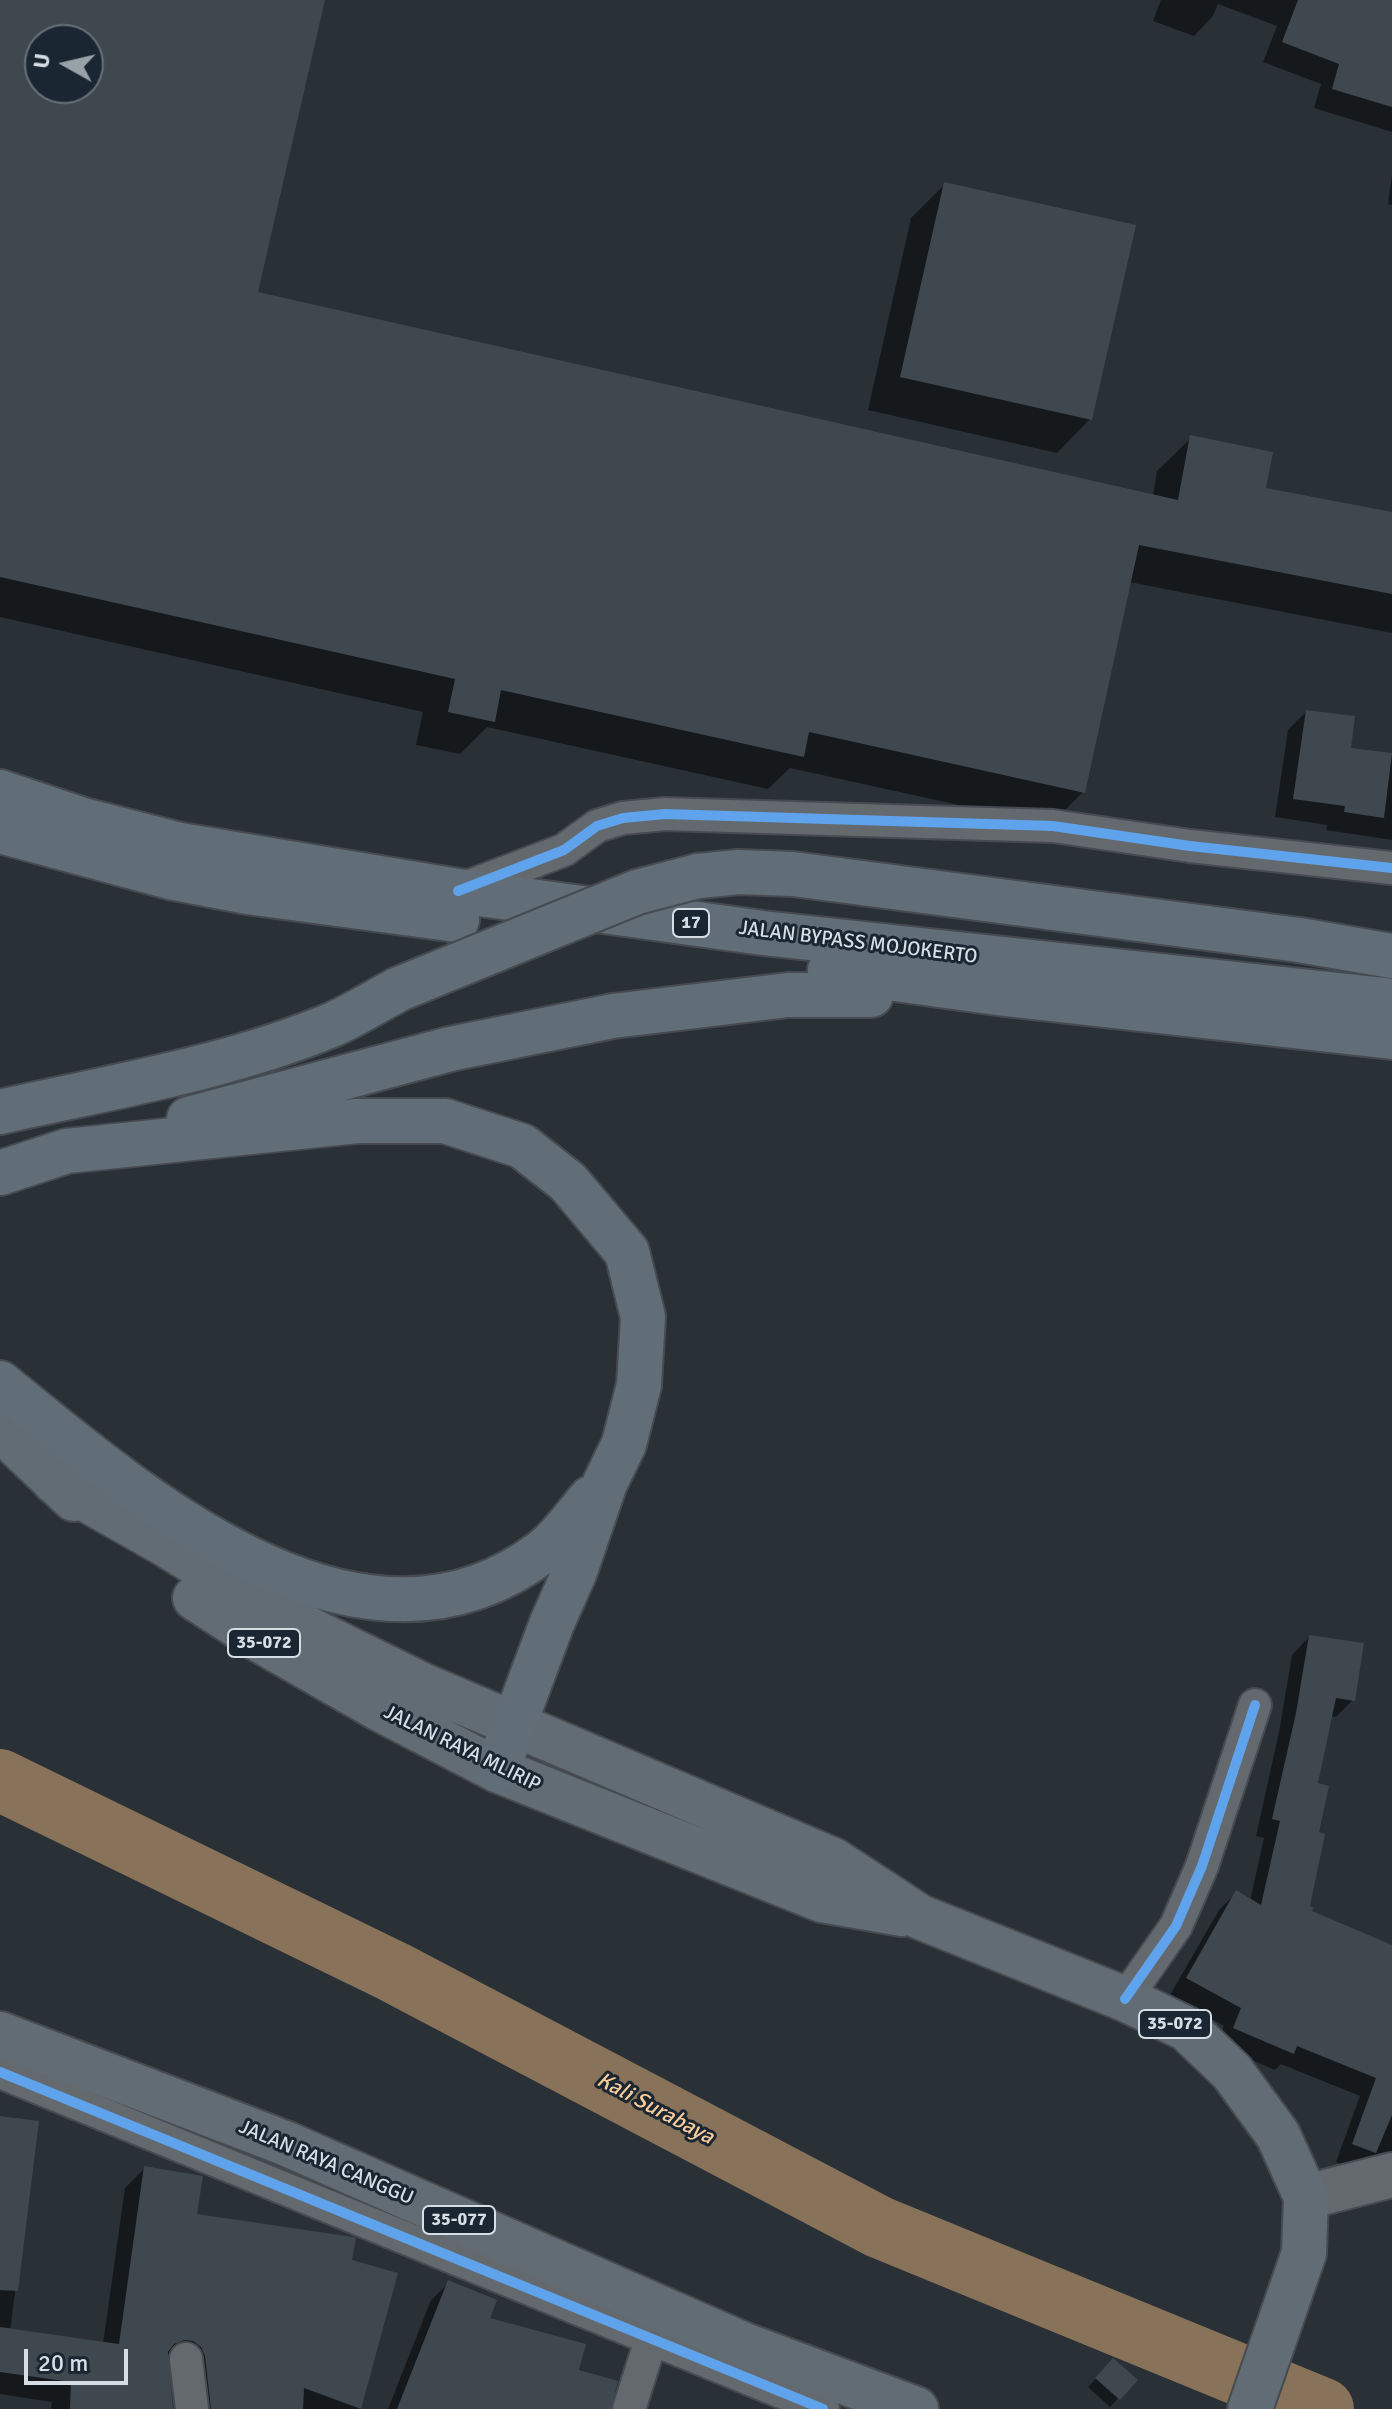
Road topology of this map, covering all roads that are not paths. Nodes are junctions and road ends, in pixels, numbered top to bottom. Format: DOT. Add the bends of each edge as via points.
graph roads {
  1 [pos="0,792"];
  2 [pos="0,831"];
  3 [pos="1392,868"];
  4 [pos="458,891"];
  5 [pos="1392,956"];
  6 [pos="1005,994"];
  7 [pos="1392,1001"];
  8 [pos="1392,1037"];
  9 [pos="0,1112"];
  10 [pos="34,1162"];
  11 [pos="0,1383"];
  12 [pos="0,1429"];
  13 [pos="54,1481"];
  14 [pos="605,1483"];
  15 [pos="1255,1705"];
  16 [pos="515,1727"];
  17 [pos="497,1770"];
  18 [pos="920,1917"];
  19 [pos="1125,1999"];
  20 [pos="0,2034"];
  21 [pos="0,2072"];
  22 [pos="1392,2175"];
  23 [pos="1306,2197"];
  24 [pos="651,2340"];
  25 [pos="186,2359"];
  26 [pos="192,2409"];
  27 [pos="629,2409"];
  28 [pos="823,2409"];
  29 [pos="916,2409"];
  30 [pos="1250,2409"];
  1 -- 4 [label="highway, JALAN BYPASS MOJOKERTO / 17" via="180,845"];
  2 -- 6 [label="highway, JALAN BYPASS MOJOKERTO / 17" via="143,871 247,892"];
  3 -- 4 [label="street" via="1053,826 665,814 597,826 564,850"];
  4 -- 7 [label="highway, JALAN BYPASS MOJOKERTO / 17" via="763,933"];
  5 -- 9 [label="highway, bridge" via="793,874 698,876 637,892 399,989 335,1023 269,1046"];
  6 -- 8 [label="highway, JALAN BYPASS MOJOKERTO / 17"];
  6 -- 10 [label="highway" via="788,995 613,1016 450,1049"];
  10 -- 14 [label="highway" via="372,1121 445,1121 522,1146 568,1182 627,1252 643,1317 639,1385 624,1444"];
  11 -- 14 [label="highway" via="177,1520 256,1563 328,1589 374,1598 421,1599 486,1585 544,1551"];
  12 -- 13 [label="main road, JALAN RAYA MLIRIP / 35-072"];
  13 -- 16 [label="main road, JALAN RAYA MLIRIP / 35-072" via="274,1612"];
  13 -- 17 [label="main road, JALAN RAYA MLIRIP / 35-072" via="153,1570 263,1642"];
  14 -- 16 [label="highway"];
  15 -- 19 [label="street" via="1202,1866 1176,1926"];
  16 -- 17 [label="highway"];
  16 -- 18 [label="main road, JALAN RAYA MLIRIP / 35-072" via="833,1860"];
  17 -- 18 [label="main road, JALAN RAYA MLIRIP / 35-072" via="822,1900"];
  18 -- 19 [label="main road, JALAN RAYA MLIRIP / 35-072"];
  19 -- 23 [label="main road, JALAN RAYA MLIRIP / 35-072" via="1187,2029 1232,2072 1278,2135"];
  20 -- 29 [label="main road, JALAN RAYA CANGGU / 35-077" via="287,2144 742,2344"];
  21 -- 24 [label="street"];
  22 -- 23 [label="street"];
  23 -- 30 [label="main road, JALAN RAYA MLIRIP / 35-072" via="1304,2253"];
  24 -- 27 [label="street"];
  24 -- 28 [label="street"];
  25 -- 26 [label="street"];
}
